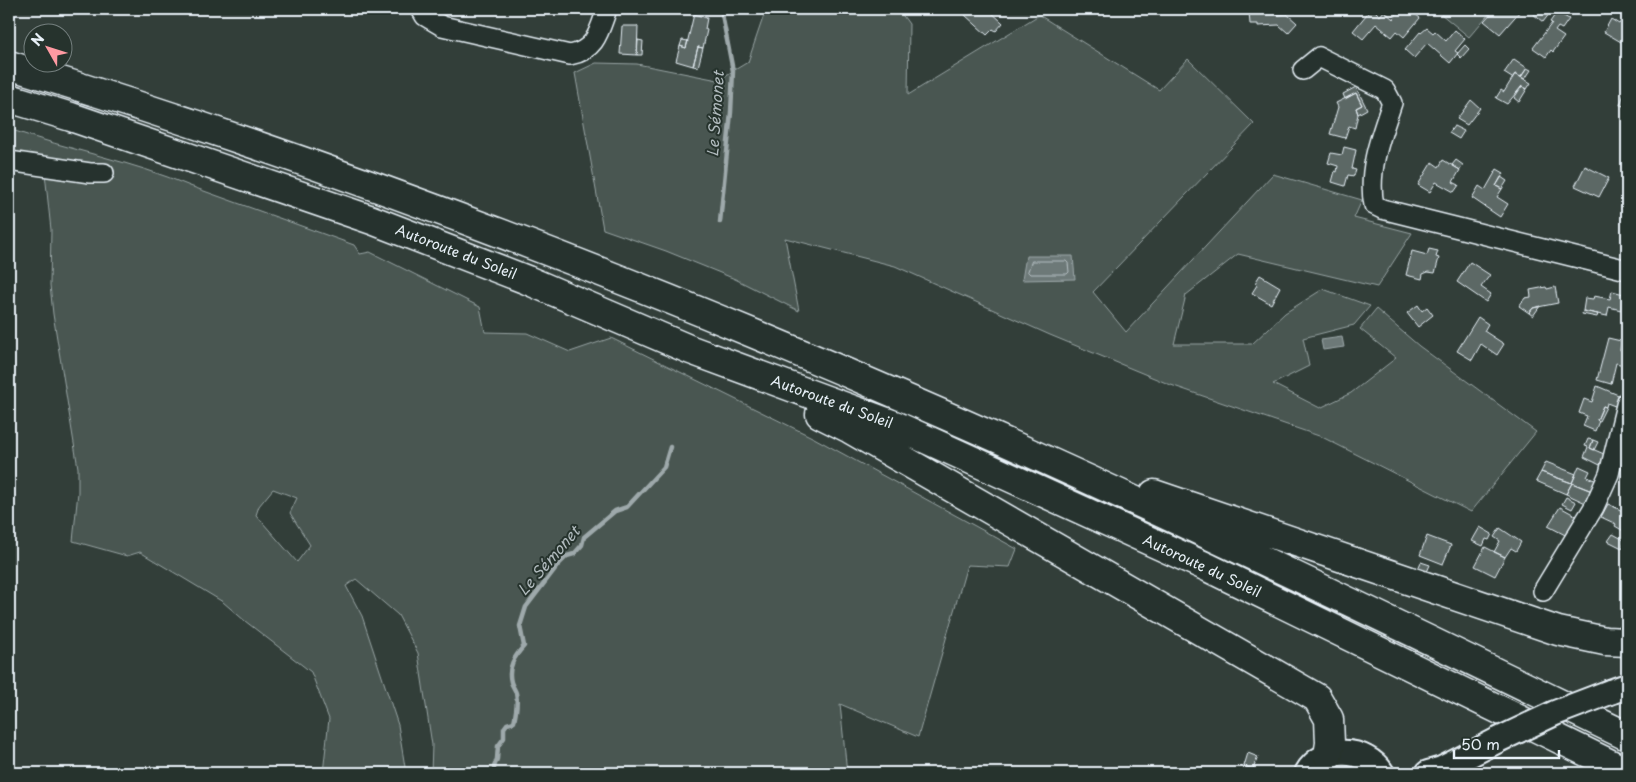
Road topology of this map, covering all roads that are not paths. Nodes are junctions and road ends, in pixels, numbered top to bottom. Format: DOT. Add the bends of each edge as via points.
graph roads {
  1 [pos="422,9"];
  2 [pos="607,9"];
  3 [pos="9,65"];
  4 [pos="1303,70"];
  5 [pos="9,98"];
  6 [pos="9,161"];
  7 [pos="104,173"];
  8 [pos="1627,270"];
  9 [pos="691,350"];
  10 [pos="1627,401"];
  11 [pos="1040,458"];
  12 [pos="1543,591"];
  13 [pos="1627,642"];
  14 [pos="1622,689"];
  15 [pos="1627,736"];
  16 [pos="1328,756"];
  17 [pos="1384,772"];
  18 [pos="1627,772"];
  19 [pos="1307,773"];
  20 [pos="1428,773"];
  1 -- 2 [label="street" via="425,16 442,26 570,55 581,53 591,45"];
  3 -- 11 [label="highway" via="240,140 601,272 908,399"];
  4 -- 8 [label="street" via="1319,57 1384,90 1392,103 1378,145 1372,193 1374,205"];
  5 -- 9 [label="highway, Autoroute du Soleil" via="372,220 527,280"];
  6 -- 7 [label="street"];
  9 -- 16 [label="highway" via="850,429 1316,698 1329,719"];
  9 -- 18 [label="highway, Autoroute du Soleil" via="897,426 1015,479 1209,568"];
  10 -- 12 [label="street" via="1609,474 1594,507"];
  11 -- 13 [label="highway" via="1558,632"];
  11 -- 15 [label="highway"];
  14 -- 20 [label="main road, bridge" via="1555,713"];
  16 -- 17 [label="main road" via="1342,752 1357,754"];
  16 -- 19 [label="main road"];
}
